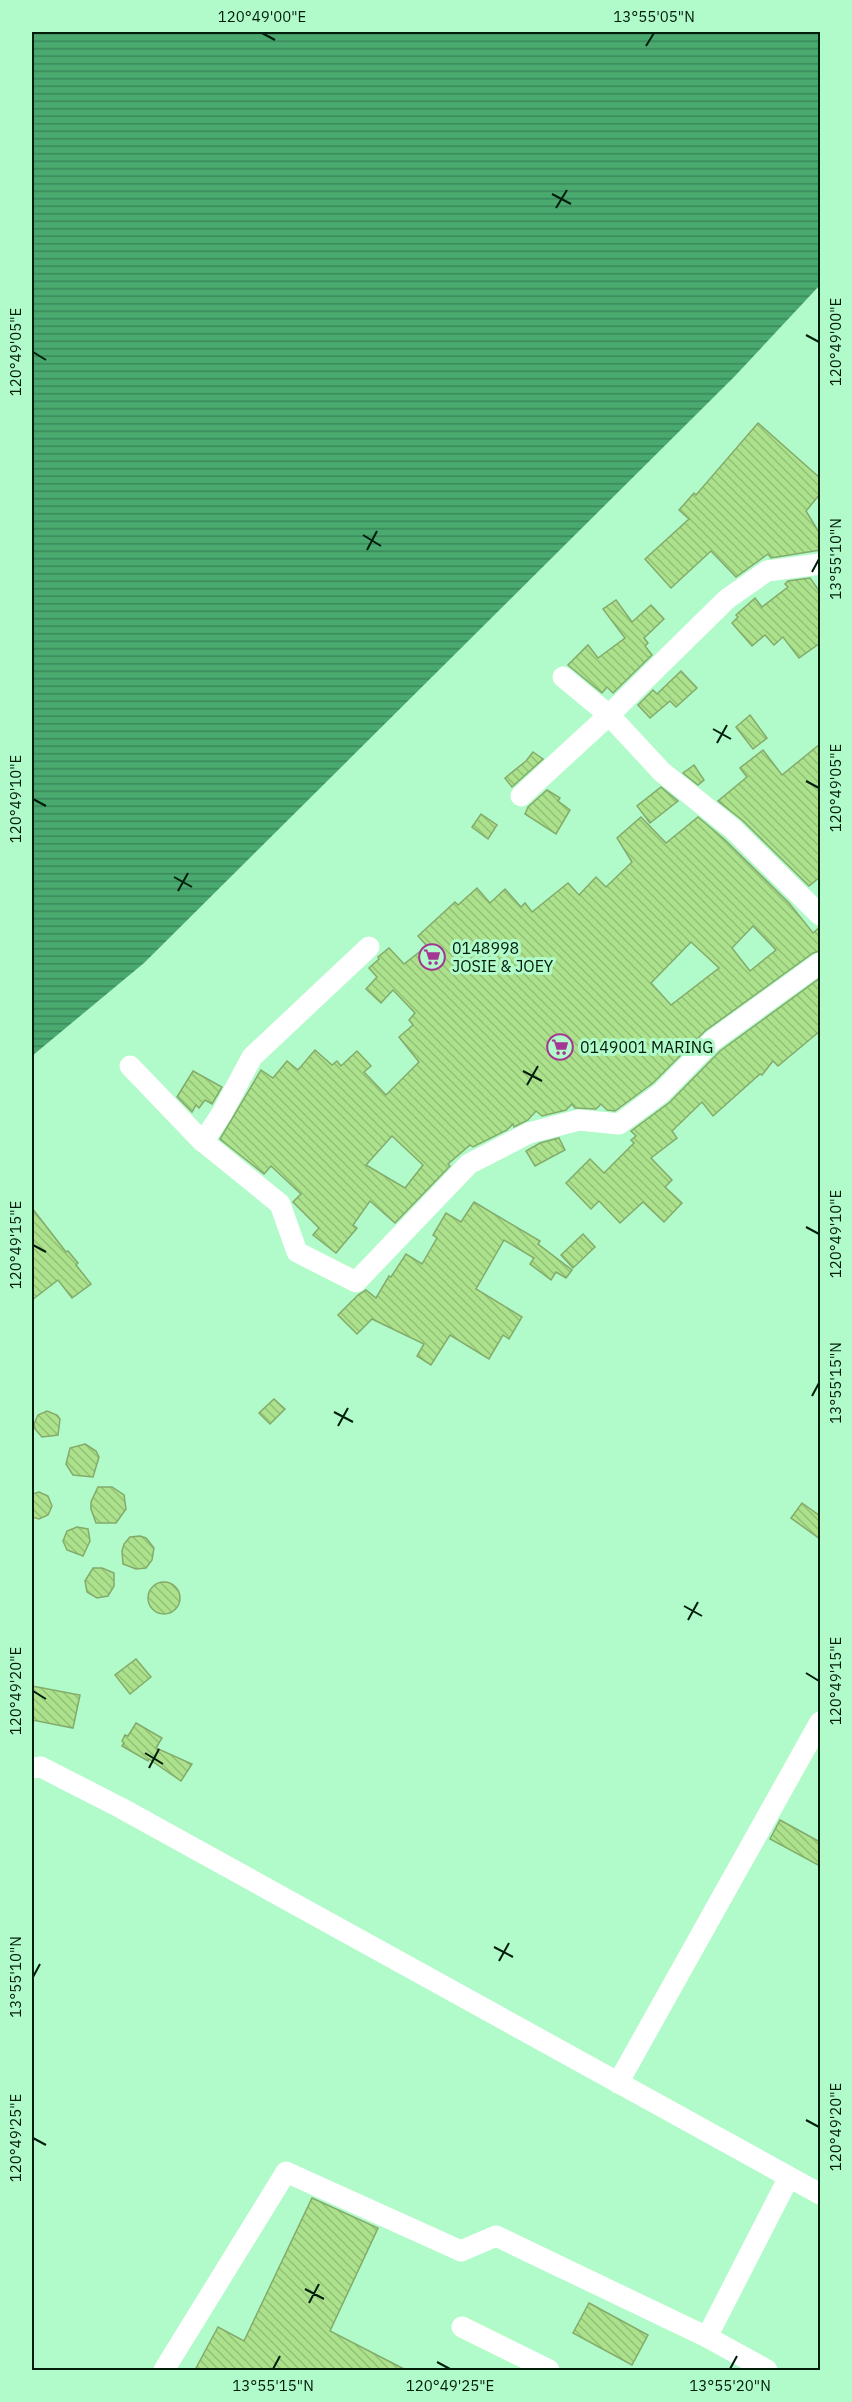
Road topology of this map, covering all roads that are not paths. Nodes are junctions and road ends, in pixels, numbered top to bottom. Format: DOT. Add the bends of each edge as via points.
graph roads {
  1 [pos="820,565"];
  2 [pos="563,677"];
  3 [pos="609,716"];
  4 [pos="521,796"];
  5 [pos="813,894"];
  6 [pos="820,915"];
  7 [pos="369,946"];
  8 [pos="820,963"];
  9 [pos="130,1066"];
  10 [pos="203,1142"];
  11 [pos="820,1722"];
  12 [pos="32,1768"];
  13 [pos="618,2082"];
  14 [pos="789,2177"];
  15 [pos="820,2194"];
  16 [pos="462,2326"];
  17 [pos="708,2337"];
  18 [pos="164,2370"];
  19 [pos="549,2370"];
  20 [pos="768,2370"];
  1 -- 3 [label="street" via="767,571 727,599"];
  2 -- 3 [label="street"];
  3 -- 4 [label="street"];
  3 -- 5 [label="street" via="662,772"];
  5 -- 6 [label="street"];
  7 -- 10 [label="street" via="252,1058"];
  8 -- 10 [label="street" via="712,1041 661,1094 619,1124 579,1120 529,1133 469,1164 356,1282 297,1252 280,1204"];
  9 -- 10 [label="street"];
  11 -- 13 [label="street"];
  12 -- 13 [label="street" via="41,1767 121,1808"];
  13 -- 14 [label="street"];
  14 -- 15 [label="street"];
  14 -- 17 [label="street"];
  16 -- 19 [label="street"];
  17 -- 18 [label="street" via="496,2236 461,2251 286,2172"];
  17 -- 20 [label="street"];
}
